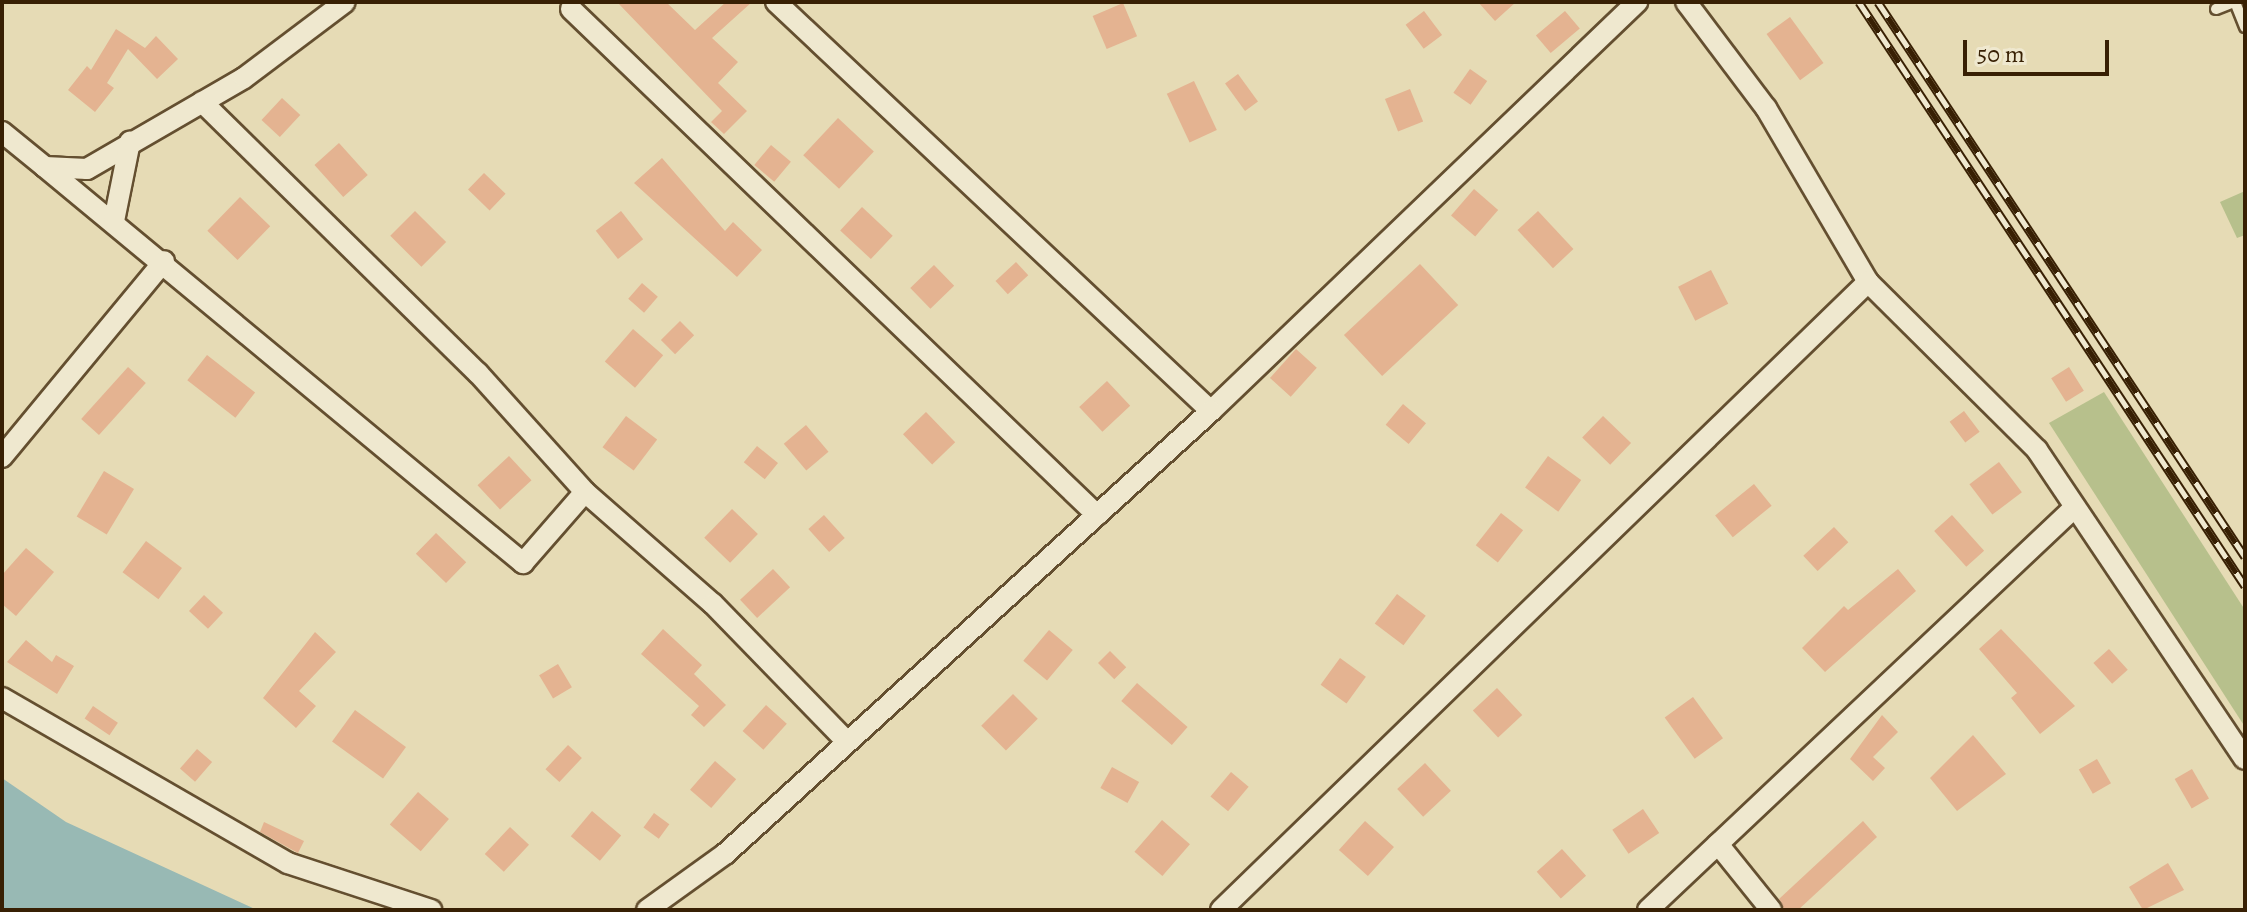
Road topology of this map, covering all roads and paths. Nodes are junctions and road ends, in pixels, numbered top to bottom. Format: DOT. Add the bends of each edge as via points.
graph roads {
  1 [pos="776,2"];
  2 [pos="1637,2"];
  3 [pos="1686,2"];
  4 [pos="2235,2"];
  5 [pos="341,3"];
  6 [pos="571,9"];
  7 [pos="2216,9"];
  8 [pos="2245,27"];
  9 [pos="202,102"];
  10 [pos="2,132"];
  11 [pos="130,142"];
  12 [pos="45,167"];
  13 [pos="114,221"];
  14 [pos="164,261"];
  15 [pos="1868,282"];
  16 [pos="1211,411"];
  17 [pos="2,457"];
  18 [pos="585,492"];
  19 [pos="2075,507"];
  20 [pos="1097,515"];
  21 [pos="2,698"];
  22 [pos="847,742"];
  23 [pos="2245,759"];
  24 [pos="1718,844"];
  25 [pos="431,910"];
  26 [pos="647,910"];
  27 [pos="1221,910"];
  28 [pos="1648,910"];
  29 [pos="1771,910"];
  1 -- 16 [label="street"];
  2 -- 16 [label="street"];
  3 -- 15 [label="street" via="1766,108"];
  4 -- 7 [label="lane"];
  4 -- 8 [label="lane"];
  5 -- 9 [label="street" via="244,78"];
  6 -- 20 [label="street"];
  9 -- 11 [label="street"];
  9 -- 18 [label="street" via="478,373"];
  10 -- 12 [label="street"];
  11 -- 12 [label="street" via="87,169"];
  11 -- 13 [label="street"];
  12 -- 13 [label="street"];
  13 -- 14 [label="street"];
  14 -- 17 [label="street"];
  14 -- 18 [label="street" via="523,563"];
  15 -- 19 [label="street" via="2037,450"];
  15 -- 27 [label="street"];
  16 -- 20 [label="street"];
  18 -- 22 [label="street" via="724,614"];
  19 -- 23 [label="street"];
  19 -- 24 [label="street"];
  20 -- 22 [label="street"];
  21 -- 25 [label="street" via="288,863"];
  22 -- 26 [label="street" via="725,854"];
  24 -- 28 [label="street"];
  24 -- 29 [label="street"];
}
